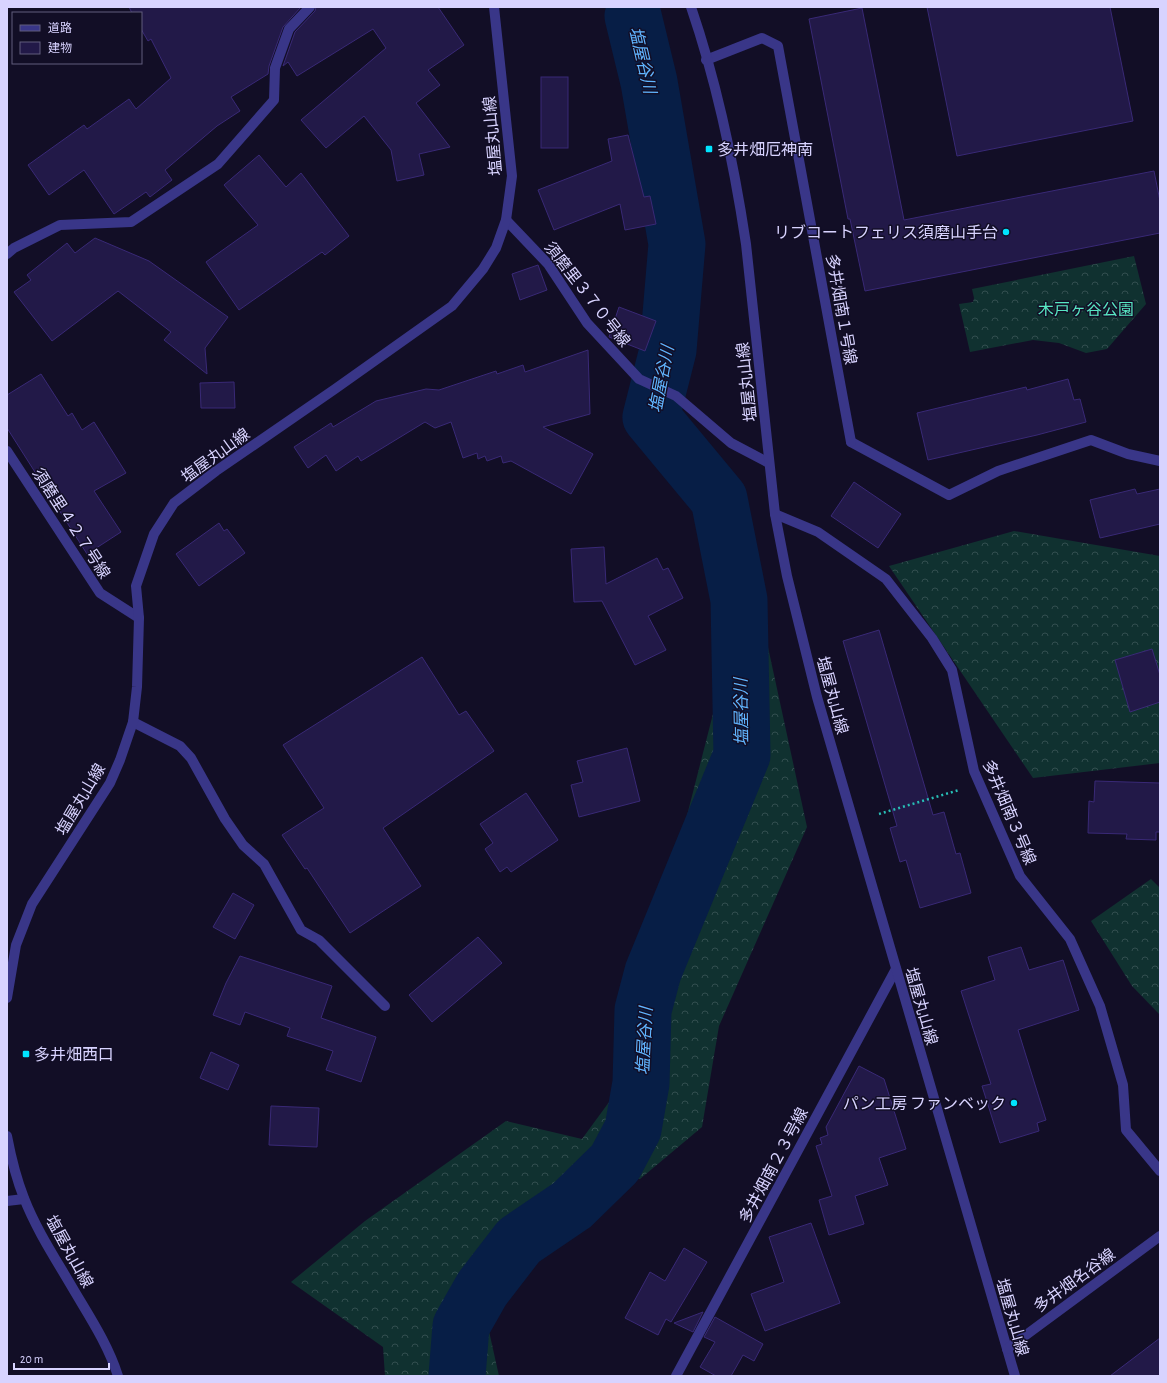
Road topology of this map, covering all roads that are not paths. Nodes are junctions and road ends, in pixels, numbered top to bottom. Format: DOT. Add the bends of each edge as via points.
graph roads {
  1 [pos="310,7"];
  2 [pos="494,7"];
  3 [pos="690,7"];
  4 [pos="706,60"];
  5 [pos="506,220"];
  6 [pos="7,254"];
  7 [pos="7,451"];
  8 [pos="1160,461"];
  9 [pos="769,462"];
  10 [pos="775,514"];
  11 [pos="139,618"];
  12 [pos="133,722"];
  13 [pos="896,969"];
  14 [pos="7,998"];
  15 [pos="385,1006"];
  16 [pos="7,1136"];
  17 [pos="1160,1171"];
  18 [pos="24,1199"];
  19 [pos="7,1201"];
  20 [pos="1160,1236"];
  21 [pos="1007,1349"];
  22 [pos="118,1376"];
  23 [pos="676,1376"];
  24 [pos="1015,1376"];
  1 -- 6 [label="street" via="289,29 275,68 274,100 218,164 131,222 60,225"];
  2 -- 5 [label="street, 塩屋丸山線" via="512,176"];
  3 -- 4 [label="street, 塩屋丸山線"];
  4 -- 8 [label="street, 多井畑南１号線" via="762,38 778,46 851,442 948,495 998,471 1091,440 1128,454"];
  4 -- 9 [label="street, 塩屋丸山線" via="719,102 741,208"];
  5 -- 9 [label="street, 須磨里３７０号線" via="548,264 588,323 639,380 676,396 731,443"];
  5 -- 11 [label="street, 塩屋丸山線" via="496,248 483,269 452,306 174,503 154,534 136,586"];
  7 -- 11 [label="street, 須磨里４２７号線" via="100,593"];
  9 -- 10 [label="street, 塩屋丸山線"];
  10 -- 13 [label="street, 塩屋丸山線" via="787,576 817,697"];
  10 -- 17 [label="street, 多井畑南３号線" via="818,532 886,580 932,638 952,670 974,771 1020,876 1070,939 1100,1006 1123,1085 1126,1130"];
  11 -- 12 [label="street, 塩屋丸山線"];
  12 -- 14 [label="street, 塩屋丸山線" via="110,783 32,904 16,945"];
  12 -- 15 [label="street" via="180,746 191,758 238,838 264,864 301,930 319,940"];
  13 -- 21 [label="street, 塩屋丸山線"];
  13 -- 23 [label="street, 多井畑南２３号線"];
  16 -- 18 [label="street, 塩屋丸山線"];
  18 -- 19 [label="street"];
  18 -- 22 [label="street, 塩屋丸山線" via="45,1241 100,1334"];
  20 -- 21 [label="street, 多井畑名谷線"];
  21 -- 24 [label="street, 塩屋丸山線"];
}
